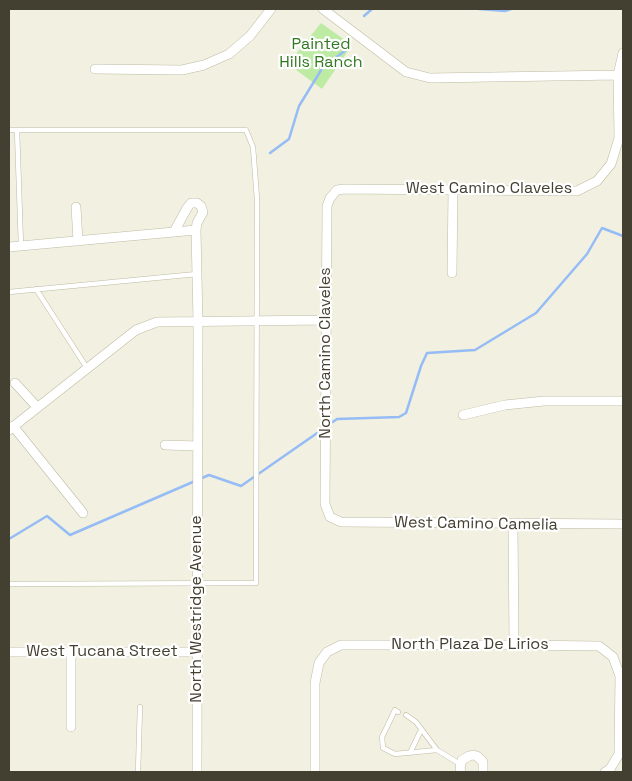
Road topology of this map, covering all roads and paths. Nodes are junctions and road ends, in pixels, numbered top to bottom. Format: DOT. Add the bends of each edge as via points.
graph roads {
  1 [pos="271,9"];
  2 [pos="323,9"];
  3 [pos="334,12"];
  4 [pos="623,53"];
  5 [pos="95,69"];
  6 [pos="618,75"];
  7 [pos="9,130"];
  8 [pos="17,130"];
  9 [pos="333,190"];
  10 [pos="453,190"];
  11 [pos="76,207"];
  12 [pos="196,230"];
  13 [pos="174,232"];
  14 [pos="78,241"];
  15 [pos="21,246"];
  16 [pos="9,247"];
  17 [pos="197,274"];
  18 [pos="452,274"];
  19 [pos="36,289"];
  20 [pos="9,292"];
  21 [pos="326,320"];
  22 [pos="257,321"];
  23 [pos="198,322"];
  24 [pos="87,368"];
  25 [pos="12,382"];
  26 [pos="623,401"];
  27 [pos="37,407"];
  28 [pos="463,415"];
  29 [pos="11,428"];
  30 [pos="165,445"];
  31 [pos="197,446"];
  32 [pos="83,513"];
  33 [pos="329,520"];
  34 [pos="513,524"];
  35 [pos="623,524"];
  36 [pos="197,583"];
  37 [pos="9,584"];
  38 [pos="514,645"];
  39 [pos="9,652"];
  40 [pos="71,652"];
  41 [pos="196,652"];
  42 [pos="140,707"];
  43 [pos="398,712"];
  44 [pos="406,715"];
  45 [pos="71,727"];
  46 [pos="421,730"];
  47 [pos="437,750"];
  48 [pos="410,753"];
  49 [pos="461,768"];
  50 [pos="138,772"];
  51 [pos="196,772"];
  52 [pos="315,772"];
  53 [pos="483,772"];
  54 [pos="605,772"];
  1 -- 5 [label="street" via="250,36 229,54 204,65 182,70"];
  2 -- 3 [label="street"];
  3 -- 6 [label="street" via="406,72 430,78"];
  4 -- 6 [label="street, West Camino Claveles"];
  6 -- 10 [label="street, West Camino Claveles" via="619,138 611,164 597,181 577,191"];
  7 -- 8 [label="lane"];
  8 -- 15 [label="lane"];
  8 -- 22 [label="lane" via="246,130 253,147 258,199"];
  9 -- 10 [label="street, West Camino Claveles"];
  9 -- 21 [label="street, North Camino Claveles" via="327,206"];
  10 -- 18 [label="street"];
  11 -- 14 [label="street"];
  12 -- 13 [label="street"];
  12 -- 13 [label="street, North Westridge Avenue" via="201,206 191,203"];
  12 -- 17 [label="street, North Westridge Avenue"];
  13 -- 14 [label="street"];
  14 -- 15 [label="street"];
  15 -- 16 [label="street"];
  17 -- 19 [label="lane"];
  17 -- 23 [label="street, North Westridge Avenue"];
  19 -- 20 [label="lane"];
  19 -- 24 [label="lane"];
  21 -- 22 [label="street"];
  21 -- 33 [label="street, North Camino Claveles" via="325,504"];
  22 -- 23 [label="street"];
  22 -- 36 [label="lane" via="256,583"];
  23 -- 24 [label="street" via="157,322 136,330"];
  23 -- 31 [label="street, North Westridge Avenue"];
  24 -- 27 [label="street"];
  25 -- 27 [label="street"];
  26 -- 28 [label="street" via="544,401 505,405"];
  27 -- 29 [label="street"];
  29 -- 32 [label="street"];
  30 -- 31 [label="street"];
  31 -- 36 [label="street, North Westridge Avenue"];
  33 -- 34 [label="street, West Camino Camelia"];
  34 -- 35 [label="street, West Camino Camelia"];
  34 -- 38 [label="street"];
  36 -- 37 [label="lane"];
  36 -- 41 [label="street, North Westridge Avenue"];
  38 -- 52 [label="street, North Plaza De Lirios" via="341,645 327,652 319,663 315,683"];
  38 -- 54 [label="street, North Plaza De Lirios" via="599,646 612,657 620,676 619,754"];
  39 -- 40 [label="street, West Tucana Street"];
  40 -- 41 [label="street, West Tucana Street"];
  40 -- 45 [label="street"];
  41 -- 51 [label="street, North Westridge Avenue"];
  42 -- 50 [label="lane"];
  43 -- 48 [label="lane" via="396,710 382,737 383,748 395,754"];
  44 -- 46 [label="lane"];
  46 -- 47 [label="lane"];
  46 -- 48 [label="lane"];
  47 -- 48 [label="lane"];
  47 -- 49 [label="lane"];
  49 -- 53 [label="street" via="465,758 477,756 483,762"];
}
